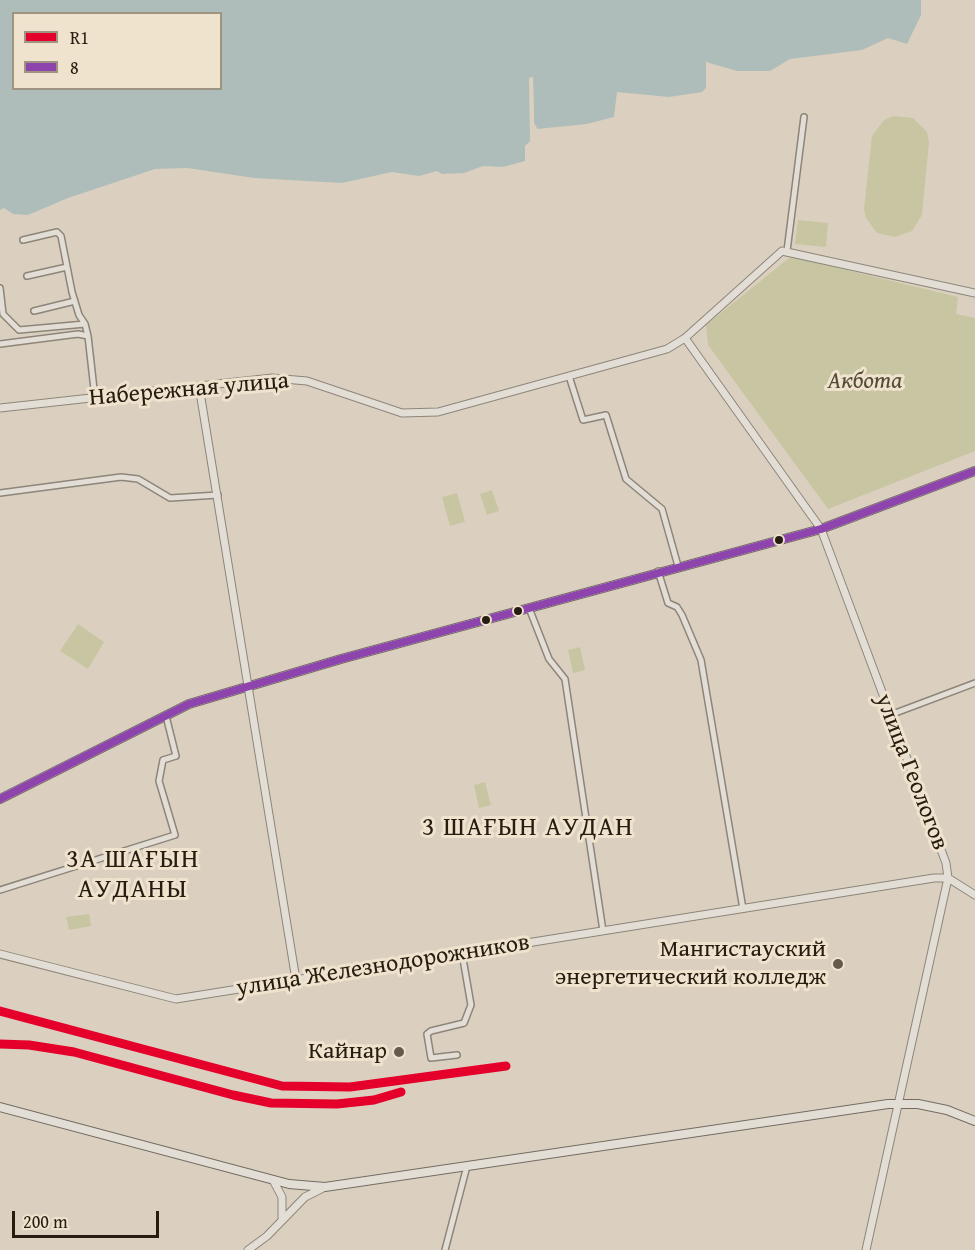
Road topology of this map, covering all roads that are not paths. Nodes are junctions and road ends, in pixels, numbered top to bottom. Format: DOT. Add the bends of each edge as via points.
graph roads {
  1 [pos="804,117"];
  2 [pos="23,240"];
  3 [pos="787,251"];
  4 [pos="67,267"];
  5 [pos="27,276"];
  6 [pos="0,288"];
  7 [pos="975,293"];
  8 [pos="75,301"];
  9 [pos="34,311"];
  10 [pos="85,324"];
  11 [pos="88,336"];
  12 [pos="685,338"];
  13 [pos="0,344"];
  14 [pos="569,376"];
  15 [pos="199,386"];
  16 [pos="95,398"];
  17 [pos="0,408"];
  18 [pos="975,471"];
  19 [pos="0,493"];
  20 [pos="218,495"];
  21 [pos="821,529"];
  22 [pos="678,566"];
  23 [pos="658,571"];
  24 [pos="529,608"];
  25 [pos="975,683"];
  26 [pos="248,685"];
  27 [pos="890,715"];
  28 [pos="166,716"];
  29 [pos="0,799"];
  30 [pos="948,878"];
  31 [pos="0,890"];
  32 [pos="975,895"];
  33 [pos="743,909"];
  34 [pos="603,931"];
  35 [pos="462,953"];
  36 [pos="0,954"];
  37 [pos="296,980"];
  38 [pos="457,1055"];
  39 [pos="900,1103"];
  40 [pos="0,1107"];
  41 [pos="975,1121"];
  42 [pos="467,1166"];
  43 [pos="273,1180"];
  44 [pos="325,1187"];
  45 [pos="282,1219"];
  46 [pos="248,1250"];
  47 [pos="445,1250"];
  48 [pos="866,1250"];
  1 -- 3 [label="street"];
  2 -- 4 [label="street" via="57,232"];
  3 -- 7 [label="street"];
  3 -- 12 [label="street, Набережная улица" via="778,254"];
  4 -- 5 [label="street"];
  4 -- 8 [label="street"];
  6 -- 10 [label="street" via="3,314 19,330"];
  8 -- 9 [label="street"];
  8 -- 10 [label="street"];
  10 -- 11 [label="street"];
  11 -- 13 [label="street"];
  11 -- 16 [label="street"];
  12 -- 14 [label="street, Набережная улица" via="667,349"];
  12 -- 21 [label="street, улица Геологов"];
  14 -- 15 [label="street, Набережная улица" via="425,414 388,410 292,378"];
  14 -- 22 [label="street" via="583,420 606,415 626,479 662,510"];
  15 -- 16 [label="street, Набережная улица"];
  15 -- 20 [label="street"];
  16 -- 17 [label="street, Набережная улица"];
  18 -- 21 [label="main road"];
  19 -- 20 [label="street" via="121,477 138,479 170,498"];
  20 -- 26 [label="street"];
  21 -- 22 [label="main road"];
  21 -- 27 [label="street, улица Геологов"];
  22 -- 23 [label="main road"];
  23 -- 24 [label="main road"];
  23 -- 33 [label="street" via="668,603 682,615 701,660"];
  24 -- 26 [label="main road"];
  24 -- 34 [label="street" via="549,658 565,679"];
  25 -- 27 [label="street"];
  26 -- 28 [label="main road" via="189,704"];
  26 -- 37 [label="street"];
  27 -- 30 [label="street, улица Геологов" via="946,863"];
  28 -- 29 [label="main road"];
  28 -- 31 [label="street" via="176,756 163,760 159,781 175,836"];
  30 -- 32 [label="street"];
  30 -- 33 [label="street, улица Железнодорожников"];
  30 -- 39 [label="street, улица Геологов"];
  33 -- 34 [label="street, улица Железнодорожников"];
  34 -- 35 [label="street, улица Железнодорожников"];
  35 -- 37 [label="street, улица Железнодорожников"];
  35 -- 38 [label="street" via="471,1005 464,1023 427,1034 431,1058"];
  36 -- 37 [label="street, улица Железнодорожников" via="176,999"];
  39 -- 41 [label="main road" via="947,1110"];
  39 -- 42 [label="main road"];
  39 -- 48 [label="street, улица Геологов"];
  40 -- 43 [label="main road"];
  42 -- 44 [label="main road"];
  42 -- 47 [label="street"];
  43 -- 44 [label="main road"];
  43 -- 45 [label="street" via="282,1197"];
  44 -- 45 [label="street" via="305,1197"];
  45 -- 46 [label="street"];
}
